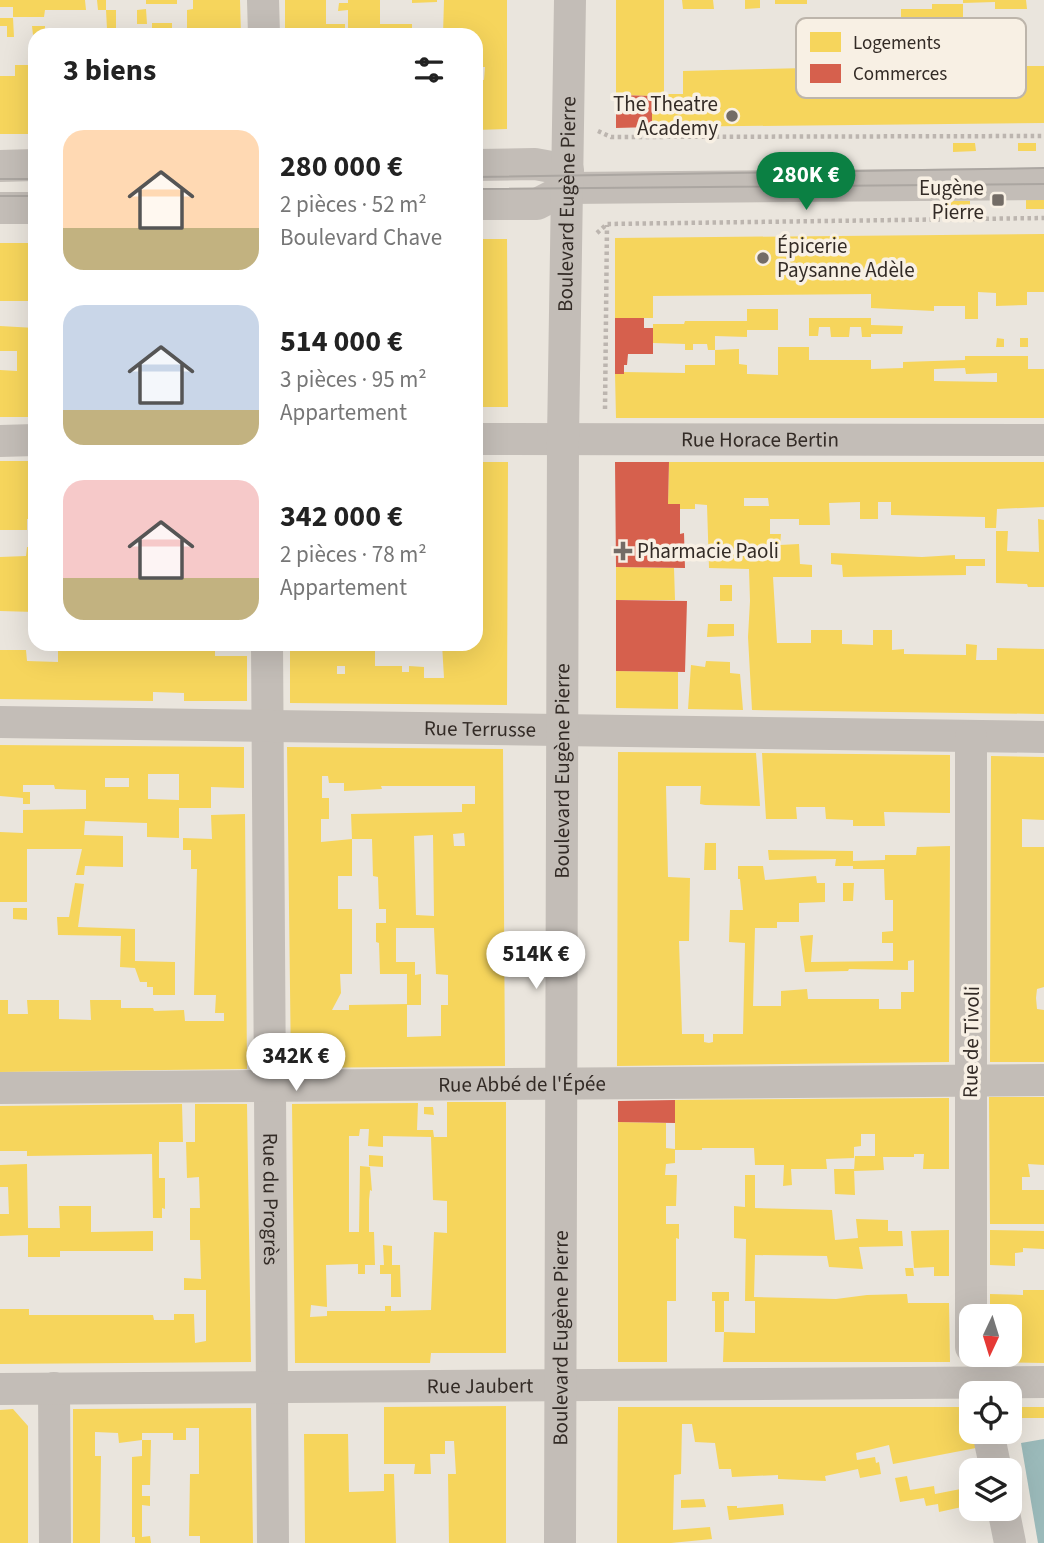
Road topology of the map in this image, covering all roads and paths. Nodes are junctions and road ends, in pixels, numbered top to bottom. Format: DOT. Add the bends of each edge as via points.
graph roads {
  1 [pos="263,0"];
  2 [pos="570,0"];
  3 [pos="264,28"];
  4 [pos="591,128"];
  5 [pos="1044,136"];
  6 [pos="844,137"];
  7 [pos="867,141"];
  8 [pos="483,164"];
  9 [pos="28,165"];
  10 [pos="0,166"];
  11 [pos="568,179"];
  12 [pos="1044,184"];
  13 [pos="483,204"];
  14 [pos="0,208"];
  15 [pos="28,208"];
  16 [pos="1044,218"];
  17 [pos="607,224"];
  18 [pos="591,238"];
  19 [pos="605,422"];
  20 [pos="563,438"];
  21 [pos="483,439"];
  22 [pos="0,440"];
  23 [pos="28,440"];
  24 [pos="1044,440"];
  25 [pos="267,651"];
  26 [pos="0,722"];
  27 [pos="267,724"];
  28 [pos="563,729"];
  29 [pos="971,737"];
  30 [pos="1044,737"];
  31 [pos="970,1080"];
  32 [pos="1044,1080"];
  33 [pos="561,1084"];
  34 [pos="270,1085"];
  35 [pos="0,1088"];
  36 [pos="971,1304"];
  37 [pos="977,1377"];
  38 [pos="1044,1382"];
  39 [pos="560,1386"];
  40 [pos="272,1387"];
  41 [pos="0,1388"];
  42 [pos="54,1388"];
  43 [pos="1006,1521"];
  44 [pos="55,1543"];
  45 [pos="273,1543"];
  46 [pos="559,1543"];
  47 [pos="1010,1543"];
  1 -- 3 [label="street"];
  2 -- 11 [label="street, Boulevard Eugène Pierre"];
  4 -- 6 [label="path" via="611,137"];
  5 -- 6 [label="path"];
  6 -- 7 [label="path"];
  8 -- 11 [label="street" via="535,164"];
  9 -- 10 [label="street"];
  11 -- 12 [label="street"];
  11 -- 13 [label="street" via="537,204"];
  11 -- 20 [label="street, Boulevard Eugène Pierre"];
  14 -- 15 [label="street"];
  16 -- 17 [label="path"];
  17 -- 18 [label="path"];
  17 -- 19 [label="path"];
  20 -- 21 [label="street, Rue Horace Bertin"];
  20 -- 24 [label="street, Rue Horace Bertin"];
  20 -- 28 [label="street, Boulevard Eugène Pierre"];
  22 -- 23 [label="street"];
  25 -- 27 [label="street, Rue du Progrès"];
  26 -- 27 [label="street, Rue Terrusse"];
  27 -- 28 [label="street, Rue Terrusse"];
  27 -- 34 [label="street, Rue du Progrès"];
  28 -- 29 [label="street, Rue Terrusse"];
  28 -- 33 [label="street, Boulevard Eugène Pierre"];
  29 -- 30 [label="street, Rue Terrusse"];
  29 -- 31 [label="street, Rue de Tivoli"];
  31 -- 32 [label="street, Rue Abbé de l'Épée"];
  31 -- 33 [label="street, Rue Abbé de l'Épée"];
  31 -- 36 [label="street, Rue de Tivoli"];
  33 -- 34 [label="street, Rue Abbé de l'Épée"];
  33 -- 39 [label="street, Boulevard Eugène Pierre"];
  34 -- 35 [label="street, Rue Abbé de l'Épée"];
  34 -- 40 [label="street, Rue du Progrès"];
  37 -- 38 [label="street, Rue Jaubert"];
  37 -- 39 [label="street, Rue Jaubert"];
  39 -- 40 [label="street, Rue Jaubert"];
  39 -- 46 [label="street, Boulevard Eugène Pierre"];
  40 -- 42 [label="street, Rue Jaubert"];
  40 -- 45 [label="street, Rue du Progrès"];
  41 -- 42 [label="street, Rue Jaubert"];
  42 -- 44 [label="street"];
  43 -- 47 [label="street"];
}
